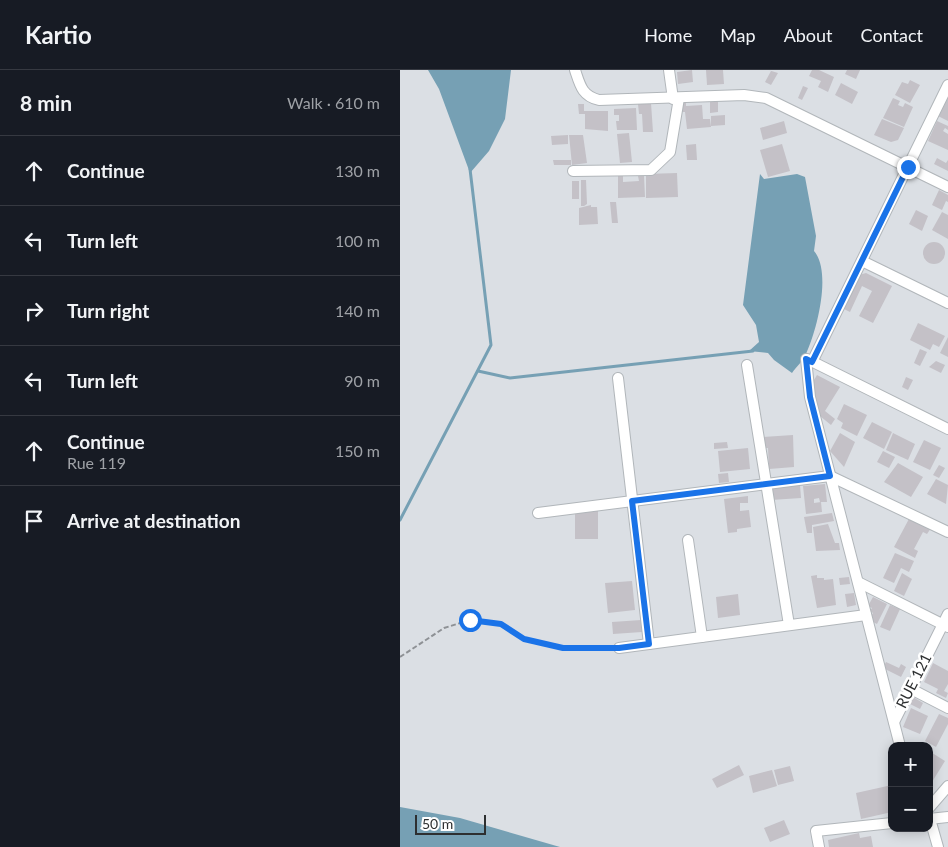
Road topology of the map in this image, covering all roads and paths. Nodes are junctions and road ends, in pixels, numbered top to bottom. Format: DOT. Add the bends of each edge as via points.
graph roads {
  1 [pos="575,70"];
  2 [pos="669,70"];
  3 [pos="948,85"];
  4 [pos="676,98"];
  5 [pos="908,167"];
  6 [pos="573,170"];
  7 [pos="948,187"];
  8 [pos="862,261"];
  9 [pos="948,303"];
  10 [pos="809,360"];
  11 [pos="747,365"];
  12 [pos="618,378"];
  13 [pos="948,429"];
  14 [pos="830,476"];
  15 [pos="765,484"];
  16 [pos="632,501"];
  17 [pos="538,513"];
  18 [pos="948,532"];
  19 [pos="688,540"];
  20 [pos="858,582"];
  21 [pos="866,614"];
  22 [pos="948,614"];
  23 [pos="789,625"];
  24 [pos="946,625"];
  25 [pos="702,637"];
  26 [pos="649,644"];
  27 [pos="619,648"];
  28 [pos="400,656"];
  29 [pos="911,689"];
  30 [pos="948,708"];
  31 [pos="894,722"];
  32 [pos="899,742"];
  33 [pos="948,786"];
  34 [pos="933,803"];
  35 [pos="948,817"];
  36 [pos="933,819"];
  37 [pos="888,823"];
  38 [pos="933,830"];
  39 [pos="819,847"];
  40 [pos="938,847"];
  1 -- 4 [label="street" via="582,91 590,98"];
  2 -- 4 [label="street"];
  3 -- 5 [label="street"];
  4 -- 5 [label="street" via="744,95 766,98"];
  4 -- 6 [label="street" via="670,152 651,170"];
  5 -- 7 [label="street"];
  5 -- 8 [label="street"];
  8 -- 9 [label="street"];
  8 -- 10 [label="street"];
  10 -- 13 [label="street"];
  10 -- 14 [label="street" via="810,397"];
  11 -- 15 [label="street"];
  12 -- 16 [label="street"];
  14 -- 15 [label="street"];
  14 -- 18 [label="street"];
  14 -- 20 [label="street"];
  15 -- 16 [label="street"];
  15 -- 23 [label="street"];
  16 -- 17 [label="street"];
  16 -- 26 [label="street"];
  19 -- 25 [label="street"];
  20 -- 21 [label="street"];
  20 -- 24 [label="street"];
  21 -- 23 [label="street"];
  21 -- 31 [label="street"];
  22 -- 24 [label="street, RUE 121"];
  23 -- 25 [label="street"];
  24 -- 29 [label="street, RUE 121"];
  25 -- 26 [label="street"];
  26 -- 27 [label="street"];
  27 -- 28 [label="path" via="563,648 524,639 501,624 470,620 444,628"];
  29 -- 30 [label="street"];
  29 -- 31 [label="street, RUE 121"];
  31 -- 32 [label="street"];
  33 -- 34 [label="street"];
  35 -- 36 [label="street"];
  37 -- 39 [label="street" via="816,832"];
  38 -- 40 [label="street"];
}
